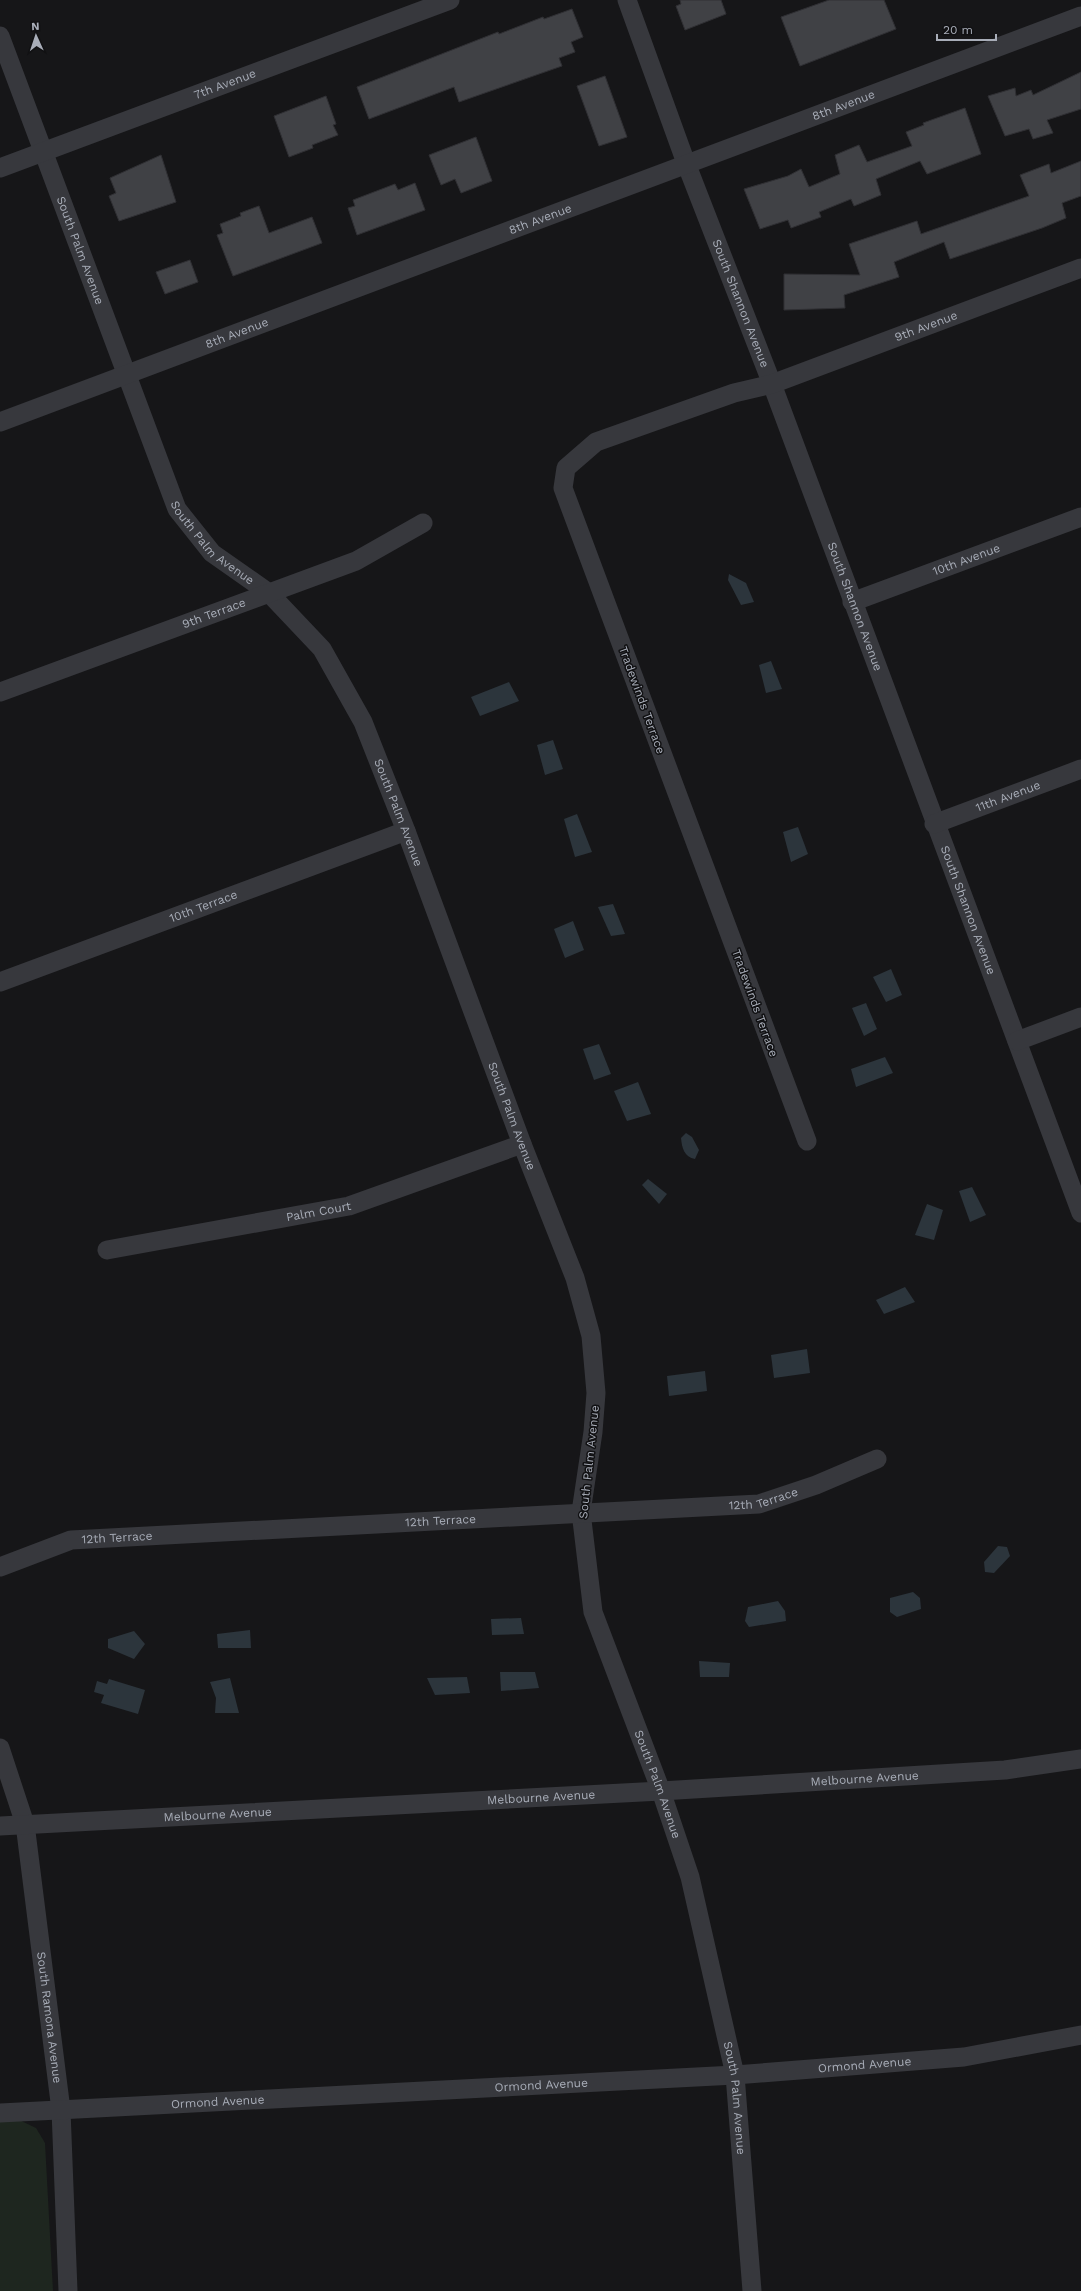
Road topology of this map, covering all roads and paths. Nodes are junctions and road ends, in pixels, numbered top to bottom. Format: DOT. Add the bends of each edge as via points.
graph roads {
  1 [pos="450,0"];
  2 [pos="627,0"];
  3 [pos="1081,16"];
  4 [pos="0,36"];
  5 [pos="43,152"];
  6 [pos="686,163"];
  7 [pos="0,168"];
  8 [pos="1081,268"];
  9 [pos="128,374"];
  10 [pos="772,384"];
  11 [pos="0,422"];
  12 [pos="1081,517"];
  13 [pos="423,523"];
  14 [pos="269,592"];
  15 [pos="852,602"];
  16 [pos="0,692"];
  17 [pos="1081,769"];
  18 [pos="934,824"];
  19 [pos="406,831"];
  20 [pos="0,982"];
  21 [pos="1081,1017"];
  22 [pos="1017,1041"];
  23 [pos="807,1141"];
  24 [pos="522,1144"];
  25 [pos="1081,1213"];
  26 [pos="107,1250"];
  27 [pos="877,1459"];
  28 [pos="581,1512"];
  29 [pos="0,1567"];
  30 [pos="0,1748"];
  31 [pos="1081,1760"];
  32 [pos="661,1791"];
  33 [pos="25,1824"];
  34 [pos="0,1826"];
  35 [pos="1081,2035"];
  36 [pos="735,2075"];
  37 [pos="61,2110"];
  38 [pos="0,2113"];
  39 [pos="68,2291"];
  40 [pos="752,2291"];
  1 -- 5 [label="street, 7th Avenue"];
  2 -- 6 [label="street, South Shannon Avenue"];
  3 -- 6 [label="street, 8th Avenue"];
  4 -- 5 [label="street, South Palm Avenue"];
  5 -- 7 [label="street, 7th Avenue"];
  5 -- 9 [label="street, South Palm Avenue"];
  6 -- 9 [label="street, 8th Avenue"];
  6 -- 10 [label="street, South Shannon Avenue"];
  8 -- 10 [label="street, 9th Avenue"];
  9 -- 11 [label="street, 8th Avenue"];
  9 -- 14 [label="street, South Palm Avenue" via="177,509 212,553"];
  10 -- 15 [label="street, South Shannon Avenue"];
  10 -- 23 [label="street, Tradewinds Terrace" via="734,394 596,442 566,468 563,488"];
  12 -- 15 [label="street, 10th Avenue"];
  13 -- 14 [label="street, 9th Terrace" via="356,561"];
  14 -- 16 [label="street, 9th Terrace"];
  14 -- 19 [label="street, South Palm Avenue" via="322,649 363,722"];
  15 -- 18 [label="street, South Shannon Avenue"];
  17 -- 18 [label="street, 11th Avenue"];
  18 -- 22 [label="street, South Shannon Avenue"];
  19 -- 20 [label="street, 10th Terrace"];
  19 -- 24 [label="street, South Palm Avenue"];
  21 -- 22 [label="street"];
  22 -- 25 [label="street, South Shannon Avenue"];
  24 -- 26 [label="street, Palm Court" via="349,1206"];
  24 -- 28 [label="street, South Palm Avenue" via="575,1278 591,1336 596,1393"];
  27 -- 28 [label="street, 12th Terrace" via="816,1486 759,1504"];
  28 -- 29 [label="street, 12th Terrace" via="71,1540"];
  28 -- 32 [label="street, South Palm Avenue" via="593,1612"];
  30 -- 33 [label="street, South Ramona Avenue"];
  31 -- 32 [label="street, Melbourne Avenue" via="1005,1770"];
  32 -- 33 [label="street, Melbourne Avenue"];
  32 -- 36 [label="street, South Palm Avenue" via="690,1877"];
  33 -- 34 [label="street, Melbourne Avenue"];
  33 -- 37 [label="street, South Ramona Avenue"];
  35 -- 36 [label="street, Ormond Avenue" via="964,2057"];
  36 -- 37 [label="street, Ormond Avenue"];
  36 -- 40 [label="street, South Palm Avenue"];
  37 -- 38 [label="street, Ormond Avenue"];
  37 -- 39 [label="street, South Ramona Avenue"];
}
